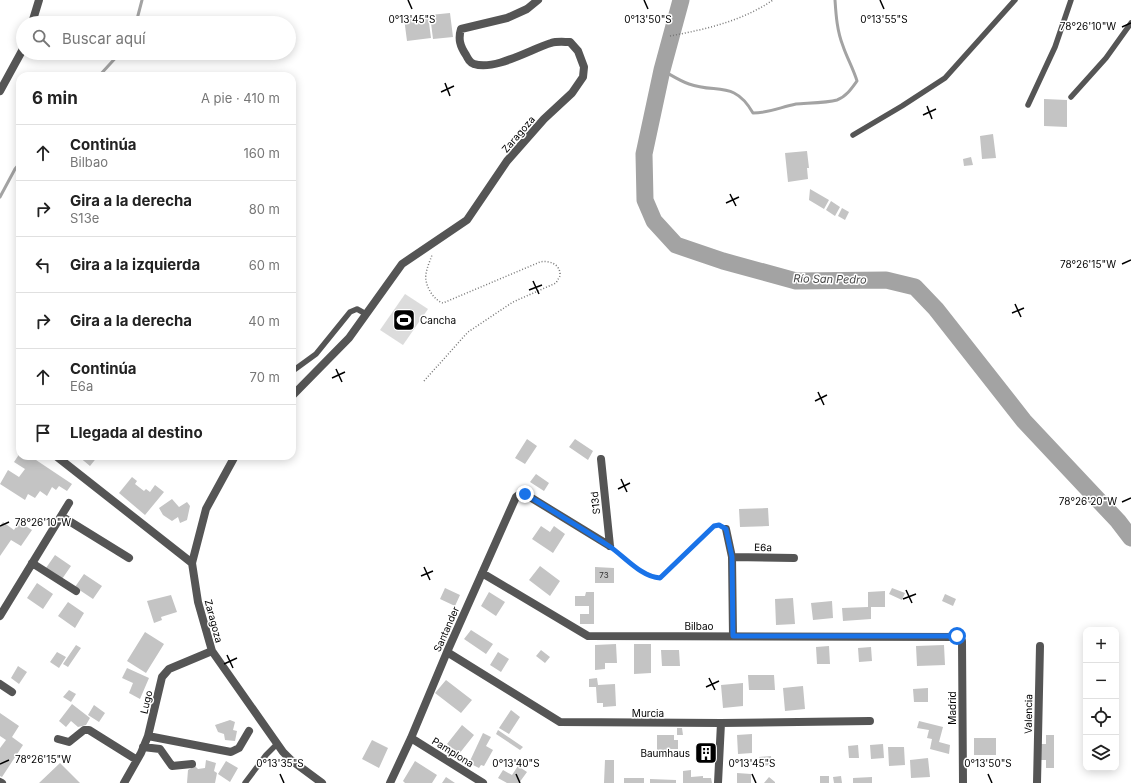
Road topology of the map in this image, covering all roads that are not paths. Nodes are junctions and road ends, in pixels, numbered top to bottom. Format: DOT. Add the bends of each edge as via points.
graph roads {
  1 [pos="39,0"];
  2 [pos="538,0"];
  3 [pos="1015,0"];
  4 [pos="1071,0"];
  5 [pos="34,16"];
  6 [pos="1131,23"];
  7 [pos="17,60"];
  8 [pos="0,91"];
  9 [pos="1071,97"];
  10 [pos="1028,105"];
  11 [pos="853,136"];
  12 [pos="366,314"];
  13 [pos="296,369"];
  14 [pos="296,392"];
  15 [pos="601,458"];
  16 [pos="61,460"];
  17 [pos="233,460"];
  18 [pos="525,494"];
  19 [pos="68,503"];
  20 [pos="61,516"];
  21 [pos="726,529"];
  22 [pos="732,557"];
  23 [pos="129,558"];
  24 [pos="794,558"];
  25 [pos="32,563"];
  26 [pos="192,563"];
  27 [pos="482,573"];
  28 [pos="76,591"];
  29 [pos="0,616"];
  30 [pos="733,636"];
  31 [pos="957,636"];
  32 [pos="1040,646"];
  33 [pos="212,651"];
  34 [pos="447,652"];
  35 [pos="0,684"];
  36 [pos="12,692"];
  37 [pos="870,721"];
  38 [pos="721,723"];
  39 [pos="249,731"];
  40 [pos="148,736"];
  41 [pos="58,738"];
  42 [pos="411,738"];
  43 [pos="277,744"];
  44 [pos="143,748"];
  45 [pos="137,760"];
  46 [pos="192,764"];
  47 [pos="391,781"];
  48 [pos="124,783"];
  49 [pos="245,783"];
  50 [pos="322,783"];
  51 [pos="483,783"];
  52 [pos="718,783"];
  53 [pos="962,783"];
  54 [pos="1037,783"];
  1 -- 5 [label="street"];
  2 -- 12 [label="street, Zaragoza" via="507,18 461,29 459,38 469,61 485,65 499,63 553,42 570,42 578,51 584,67 583,77 572,93 544,119 507,161 467,220 402,264"];
  3 -- 11 [label="lane" via="945,78"];
  4 -- 10 [label="lane" via="1055,47"];
  6 -- 9 [label="lane" via="1106,58"];
  7 -- 8 [label="street"];
  12 -- 13 [label="lane" via="357,310 350,312 316,354"];
  12 -- 14 [label="street, Zaragoza" via="349,338"];
  15 -- 18 [label="street, S13d" via="610,546"];
  16 -- 26 [label="street"];
  17 -- 26 [label="street, Zaragoza" via="206,509"];
  18 -- 27 [label="street, Santander" via="516,497"];
  19 -- 20 [label="street"];
  20 -- 23 [label="street"];
  20 -- 25 [label="street"];
  21 -- 22 [label="street"];
  22 -- 24 [label="street, E6a"];
  22 -- 30 [label="street"];
  25 -- 28 [label="street"];
  25 -- 29 [label="street"];
  26 -- 33 [label="street, Zaragoza" via="198,602"];
  27 -- 30 [label="street, Bilbao" via="588,636"];
  27 -- 34 [label="street, Santander"];
  30 -- 31 [label="street, Bilbao"];
  31 -- 53 [label="street, Madrid" via="962,641"];
  32 -- 54 [label="street, Valencia"];
  33 -- 40 [label="street, Lugo" via="166,672 162,677"];
  33 -- 43 [label="street, Zaragoza"];
  34 -- 38 [label="street, Murcia" via="560,722"];
  34 -- 42 [label="street, Santander"];
  35 -- 36 [label="street"];
  37 -- 38 [label="street, Murcia"];
  38 -- 52 [label="street"];
  39 -- 40 [label="street" via="240,748 231,752"];
  40 -- 44 [label="street, Lugo"];
  41 -- 45 [label="street" via="69,742 84,730 89,730"];
  42 -- 47 [label="street, Santander"];
  42 -- 51 [label="street, Pamplona"];
  43 -- 49 [label="lane"];
  43 -- 50 [label="street, Zaragoza" via="291,760"];
  44 -- 45 [label="street, Lugo"];
  44 -- 46 [label="street" via="160,749 172,766"];
  45 -- 48 [label="street, Lugo"];
}
